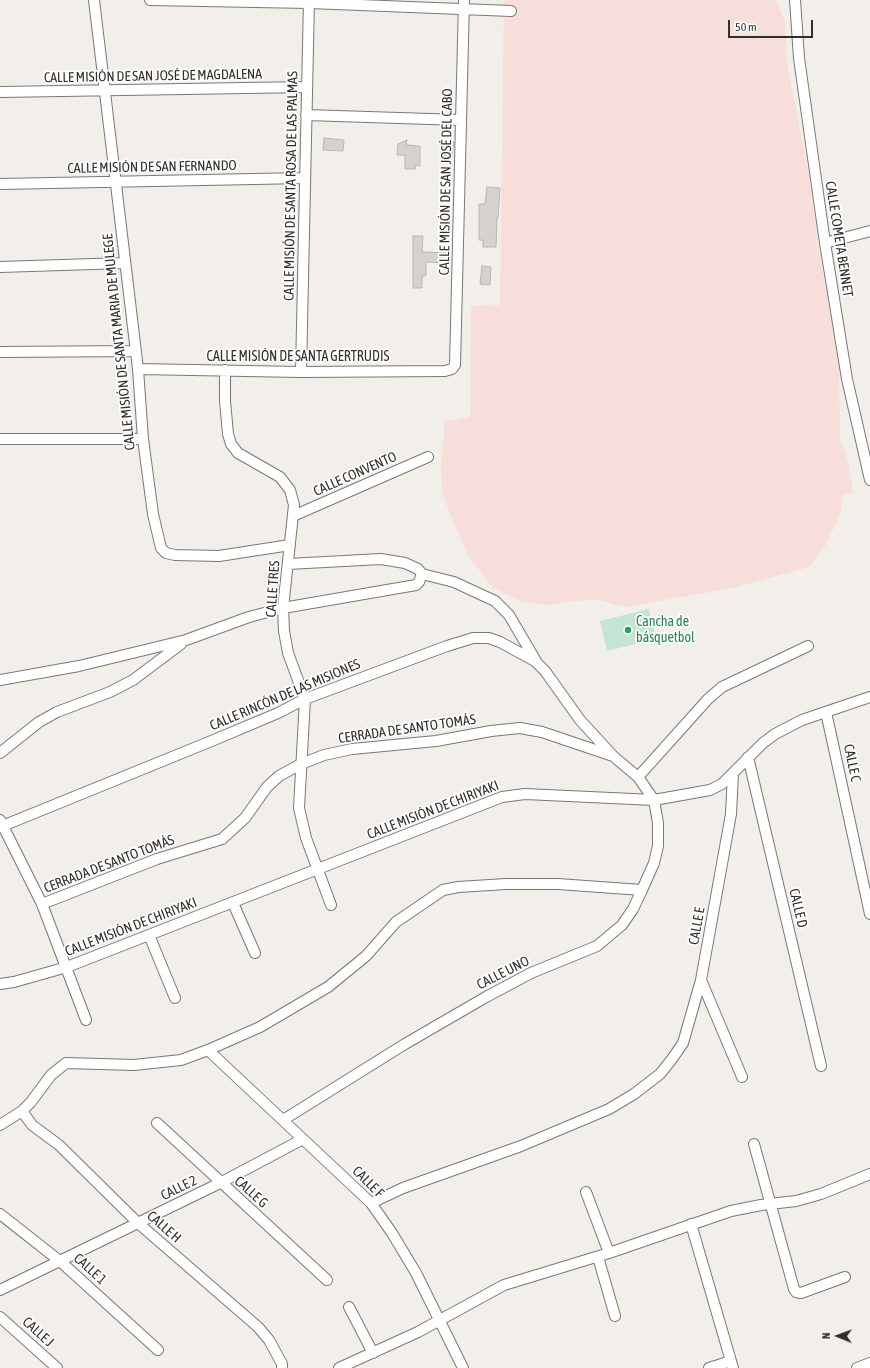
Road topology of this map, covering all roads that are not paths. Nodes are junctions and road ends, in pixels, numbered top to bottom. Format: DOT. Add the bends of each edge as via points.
graph roads {
  1 [pos="94,0"];
  2 [pos="150,0"];
  3 [pos="794,0"];
  4 [pos="309,1"];
  5 [pos="464,4"];
  6 [pos="511,11"];
  7 [pos="307,87"];
  8 [pos="104,91"];
  9 [pos="0,92"];
  10 [pos="306,115"];
  11 [pos="461,120"];
  12 [pos="305,178"];
  13 [pos="115,182"];
  14 [pos="0,184"];
  15 [pos="870,231"];
  16 [pos="825,243"];
  17 [pos="125,263"];
  18 [pos="0,267"];
  19 [pos="136,351"];
  20 [pos="0,352"];
  21 [pos="455,365"];
  22 [pos="138,369"];
  23 [pos="225,370"];
  24 [pos="301,372"];
  25 [pos="0,439"];
  26 [pos="143,439"];
  27 [pos="428,457"];
  28 [pos="868,465"];
  29 [pos="870,480"];
  30 [pos="293,516"];
  31 [pos="290,545"];
  32 [pos="288,564"];
  33 [pos="422,574"];
  34 [pos="283,608"];
  35 [pos="186,640"];
  36 [pos="808,646"];
  37 [pos="538,664"];
  38 [pos="0,680"];
  39 [pos="870,697"];
  40 [pos="305,699"];
  41 [pos="826,712"];
  42 [pos="0,753"];
  43 [pos="613,756"];
  44 [pos="748,757"];
  45 [pos="301,764"];
  46 [pos="733,773"];
  47 [pos="638,778"];
  48 [pos="654,800"];
  49 [pos="1,824"];
  50 [pos="319,870"];
  51 [pos="642,890"];
  52 [pos="233,903"];
  53 [pos="42,904"];
  54 [pos="331,905"];
  55 [pos="870,914"];
  56 [pos="149,935"];
  57 [pos="255,954"];
  58 [pos="67,966"];
  59 [pos="701,980"];
  60 [pos="0,984"];
  61 [pos="175,998"];
  62 [pos="86,1020"];
  63 [pos="208,1050"];
  64 [pos="822,1066"];
  65 [pos="742,1076"];
  66 [pos="22,1110"];
  67 [pos="283,1120"];
  68 [pos="157,1124"];
  69 [pos="0,1125"];
  70 [pos="303,1139"];
  71 [pos="754,1144"];
  72 [pos="870,1174"];
  73 [pos="220,1183"];
  74 [pos="586,1192"];
  75 [pos="371,1203"];
  76 [pos="770,1204"];
  77 [pos="0,1214"];
  78 [pos="138,1224"];
  79 [pos="691,1224"];
  80 [pos="609,1253"];
  81 [pos="598,1256"];
  82 [pos="61,1262"];
  83 [pos="845,1277"];
  84 [pos="327,1280"];
  85 [pos="0,1290"];
  86 [pos="349,1307"];
  87 [pos="615,1316"];
  88 [pos="0,1317"];
  89 [pos="439,1320"];
  90 [pos="158,1350"];
  91 [pos="373,1352"];
  92 [pos="870,1363"];
  93 [pos="732,1364"];
  94 [pos="57,1368"];
  95 [pos="282,1368"];
  96 [pos="339,1368"];
  97 [pos="464,1368"];
  98 [pos="710,1368"];
  99 [pos="857,1368"];
  1 -- 8 [label="street, CALLE MISIÓN DE SANTA MARIA DE MULEGE"];
  2 -- 4 [label="street"];
  3 -- 16 [label="street, CALLE COMETA BENNET"];
  4 -- 5 [label="street"];
  4 -- 7 [label="street, CALLE MISIÓN DE SANTA ROSA DE LAS PALMAS"];
  5 -- 6 [label="street"];
  5 -- 11 [label="street, CALLE MISIÓN DE SAN JOSÉ DEL CABO"];
  7 -- 8 [label="street, CALLE MISIÓN DE SAN JOSÉ DE MAGDALENA"];
  7 -- 10 [label="street, CALLE MISIÓN DE SANTA ROSA DE LAS PALMAS"];
  8 -- 9 [label="street, CALLE MISIÓN DE SAN JOSÉ DE MAGDALENA"];
  8 -- 13 [label="street, CALLE MISIÓN DE SANTA MARIA DE MULEGE"];
  10 -- 11 [label="street"];
  10 -- 12 [label="street, CALLE MISIÓN DE SANTA ROSA DE LAS PALMAS"];
  11 -- 21 [label="street, CALLE MISIÓN DE SAN JOSÉ DEL CABO"];
  12 -- 13 [label="street, CALLE MISIÓN DE SAN FERNANDO"];
  12 -- 24 [label="street, CALLE MISIÓN DE SANTA ROSA DE LAS PALMAS"];
  13 -- 14 [label="street, CALLE MISIÓN DE SAN FERNANDO"];
  13 -- 17 [label="street, CALLE MISIÓN DE SANTA MARIA DE MULEGE"];
  15 -- 16 [label="street"];
  16 -- 28 [label="street, CALLE COMETA BENNET" via="847,378"];
  17 -- 18 [label="street"];
  17 -- 19 [label="street, CALLE MISIÓN DE SANTA MARIA DE MULEGE"];
  19 -- 20 [label="street"];
  19 -- 22 [label="street, CALLE MISIÓN DE SANTA MARIA DE MULEGE"];
  21 -- 24 [label="street, CALLE MISIÓN DE SANTA GERTRUDIS" via="445,371"];
  22 -- 23 [label="street, CALLE MISIÓN DE SANTA GERTRUDIS"];
  22 -- 26 [label="street, CALLE MISIÓN DE SANTA MARIA DE MULEGE"];
  23 -- 24 [label="street, CALLE MISIÓN DE SANTA GERTRUDIS"];
  23 -- 30 [label="street, CALLE TRES" via="225,401 231,444 238,453 280,478 290,490 294,505"];
  25 -- 26 [label="street"];
  26 -- 31 [label="street, CALLE MISIÓN DE SANTA MARIA DE MULEGE" via="153,514 161,548 166,553 219,556"];
  27 -- 30 [label="street, CALLE CONVENTO"];
  28 -- 29 [label="street, CALLE COMETA BENNET"];
  30 -- 31 [label="street, CALLE TRES"];
  31 -- 32 [label="street, CALLE TRES"];
  32 -- 33 [label="street" via="381,559 412,565"];
  32 -- 34 [label="street, CALLE TRES"];
  33 -- 34 [label="street" via="416,585"];
  33 -- 37 [label="street" via="454,582 495,601 509,615"];
  34 -- 35 [label="street" via="249,617"];
  34 -- 40 [label="street, CALLE TRES" via="288,653"];
  35 -- 38 [label="street" via="79,666"];
  35 -- 42 [label="street" via="133,680 38,722"];
  36 -- 47 [label="street" via="722,687 708,699"];
  37 -- 40 [label="street, CALLE RINCÓN DE LAS MISIONES" via="500,642 489,638 473,638"];
  37 -- 43 [label="street, CALLE RINCÓN DE LAS MISIONES" via="580,720"];
  39 -- 41 [label="street, CALLE MISIÓN DE CHIRIYAKI"];
  40 -- 45 [label="street, CALLE TRES"];
  40 -- 49 [label="street, CALLE RINCÓN DE LAS MISIONES" via="193,749"];
  41 -- 44 [label="street, CALLE MISIÓN DE CHIRIYAKI" via="802,720 780,732"];
  41 -- 55 [label="street, CALLE C"];
  43 -- 45 [label="street, CERRADA DE SANTO TOMÁS" via="542,732 520,728 436,741 352,749"];
  43 -- 47 [label="street, CERRADA DE SANTO TOMÁS"];
  44 -- 46 [label="street, CALLE MISIÓN DE CHIRIYAKI"];
  44 -- 64 [label="street, CALLE D"];
  45 -- 50 [label="street, CALLE TRES" via="301,822"];
  45 -- 53 [label="street, CERRADA DE SANTO TOMÁS" via="279,776 267,787 245,818 222,839 157,859"];
  46 -- 48 [label="street, CALLE MISIÓN DE CHIRIYAKI" via="722,784 710,790"];
  46 -- 59 [label="street, CALLE E" via="731,814"];
  47 -- 48 [label="street, CERRADA DE SANTO TOMÁS"];
  48 -- 50 [label="street, CALLE MISIÓN DE CHIRIYAKI" via="512,795 488,801"];
  48 -- 51 [label="street, CALLE UNO" via="658,846 654,863"];
  49 -- 53 [label="street"];
  50 -- 52 [label="street, CALLE MISIÓN DE CHIRIYAKI"];
  50 -- 54 [label="street, CALLE TRES"];
  51 -- 63 [label="street" via="558,884 506,884 443,890 396,922 366,956 328,987 260,1027"];
  51 -- 67 [label="street, CALLE UNO" via="622,925 597,946 531,973 486,997"];
  52 -- 56 [label="street, CALLE MISIÓN DE CHIRIYAKI"];
  52 -- 57 [label="street"];
  53 -- 58 [label="street"];
  56 -- 58 [label="street, CALLE MISIÓN DE CHIRIYAKI"];
  56 -- 61 [label="street"];
  58 -- 60 [label="street, CALLE MISIÓN DE CHIRIYAKI"];
  58 -- 62 [label="street"];
  59 -- 65 [label="street"];
  59 -- 75 [label="street, CALLE E" via="683,1043 660,1074 634,1094 609,1109 575,1124 403,1188"];
  63 -- 66 [label="street" via="181,1060 134,1064 66,1063 51,1074"];
  63 -- 67 [label="street, CALLE F"];
  66 -- 69 [label="street"];
  66 -- 78 [label="street, CALLE H" via="32,1125 59,1145"];
  67 -- 70 [label="street, CALLE F"];
  68 -- 73 [label="street, CALLE G"];
  70 -- 73 [label="street, CALLE 2"];
  70 -- 75 [label="street, CALLE F"];
  71 -- 76 [label="street"];
  72 -- 76 [label="street" via="816,1196"];
  73 -- 78 [label="street, CALLE 2"];
  73 -- 84 [label="street, CALLE G"];
  74 -- 80 [label="street"];
  75 -- 89 [label="street, CALLE F" via="416,1273"];
  76 -- 79 [label="street" via="731,1211"];
  76 -- 83 [label="street" via="796,1292 801,1293"];
  77 -- 82 [label="street, CALLE 1"];
  78 -- 82 [label="street, CALLE 2"];
  78 -- 95 [label="street, CALLE H" via="258,1327 269,1340"];
  79 -- 80 [label="street"];
  79 -- 93 [label="street"];
  80 -- 81 [label="street"];
  81 -- 87 [label="street"];
  81 -- 89 [label="street" via="504,1286"];
  82 -- 85 [label="street, CALLE 2"];
  82 -- 90 [label="street, CALLE 1"];
  86 -- 91 [label="street"];
  88 -- 94 [label="street, CALLE J"];
  89 -- 91 [label="street"];
  89 -- 97 [label="street, CALLE F"];
  91 -- 96 [label="street"];
  92 -- 99 [label="street"];
  93 -- 98 [label="street"];
}
